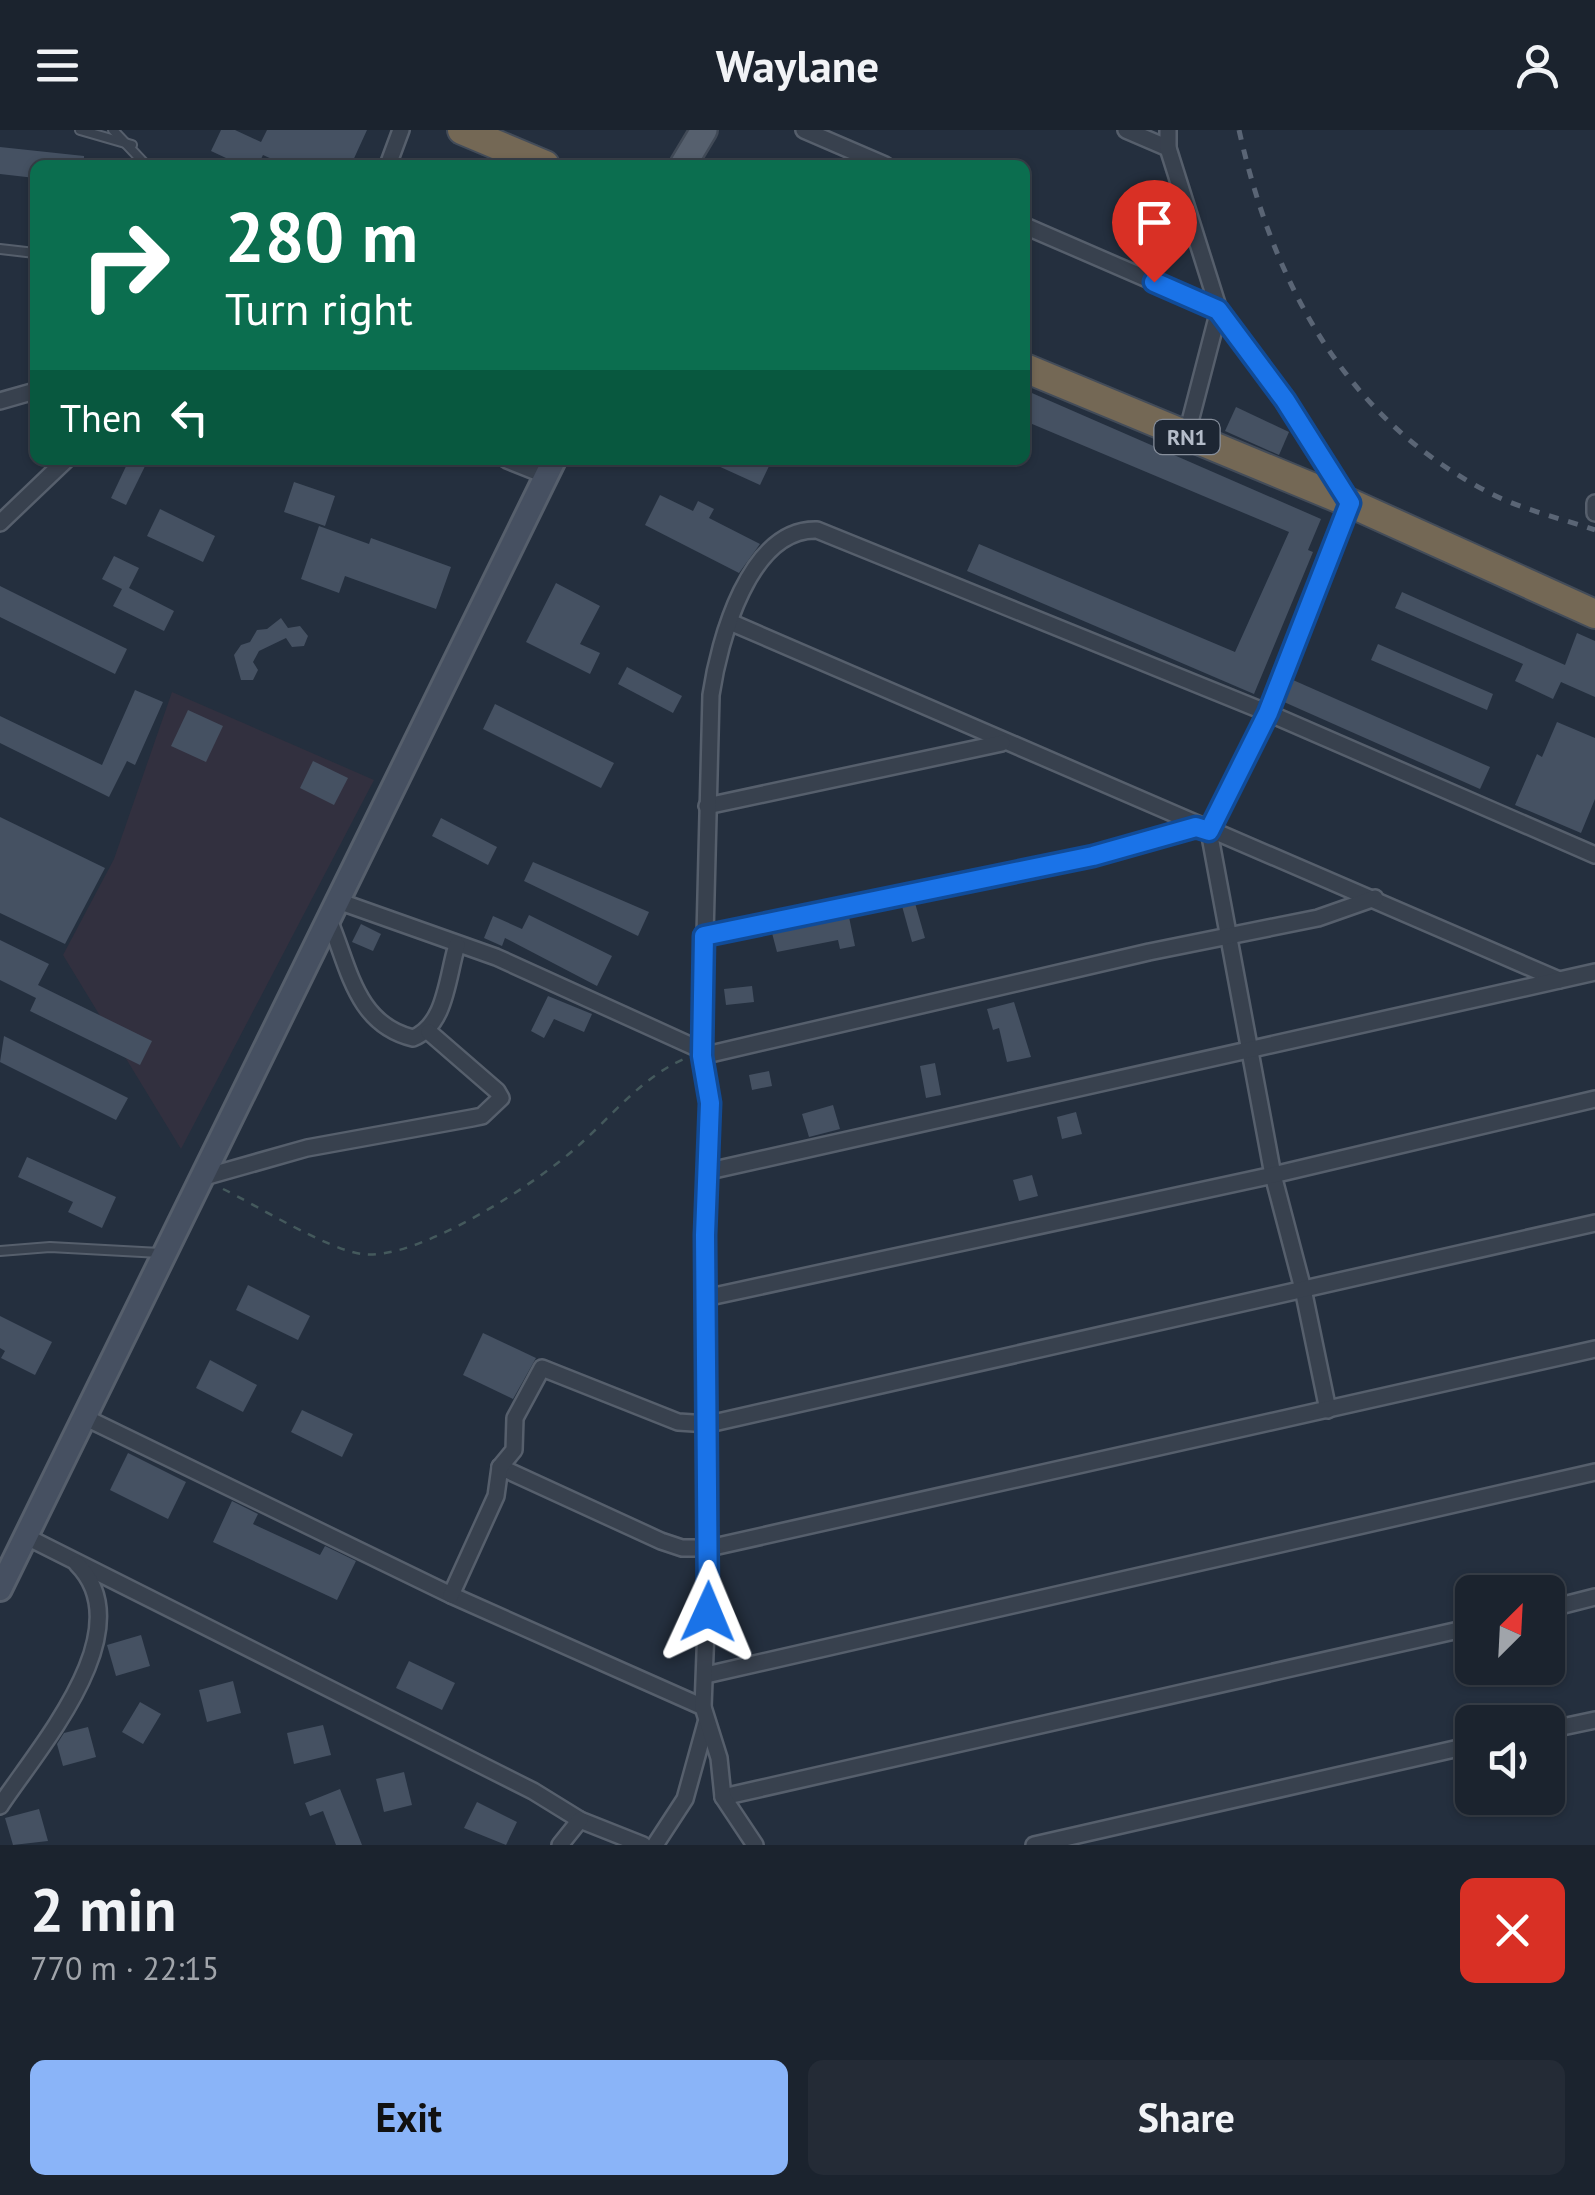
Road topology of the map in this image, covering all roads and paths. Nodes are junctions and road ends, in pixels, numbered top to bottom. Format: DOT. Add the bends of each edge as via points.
graph roads {
  1 [pos="80,130"];
  2 [pos="114,130"];
  3 [pos="401,130"];
  4 [pos="462,130"];
  5 [pos="704,130"];
  6 [pos="804,130"];
  7 [pos="1126,130"];
  8 [pos="1168,130"];
  9 [pos="132,145"];
  10 [pos="1168,148"];
  11 [pos="142,160"];
  12 [pos="390,160"];
  13 [pos="533,160"];
  14 [pos="686,160"];
  15 [pos="873,160"];
  16 [pos="1030,228"];
  17 [pos="0,249"];
  18 [pos="30,252"];
  19 [pos="1218,310"];
  20 [pos="1030,370"];
  21 [pos="30,393"];
  22 [pos="0,400"];
  23 [pos="1186,436"];
  24 [pos="61,465"];
  25 [pos="550,468"];
  26 [pos="1350,503"];
  27 [pos="1595,503"];
  28 [pos="1595,513"];
  29 [pos="0,524"];
  30 [pos="1595,614"];
  31 [pos="730,622"];
  32 [pos="1268,713"];
  33 [pos="1002,743"];
  34 [pos="707,806"];
  35 [pos="1203,829"];
  36 [pos="1595,856"];
  37 [pos="1375,898"];
  38 [pos="333,911"];
  39 [pos="704,936"];
  40 [pos="1226,937"];
  41 [pos="457,946"];
  42 [pos="1595,972"];
  43 [pos="1558,980"];
  44 [pos="429,1032"];
  45 [pos="1248,1051"];
  46 [pos="703,1053"];
  47 [pos="1595,1099"];
  48 [pos="706,1172"];
  49 [pos="1272,1175"];
  50 [pos="201,1178"];
  51 [pos="1595,1223"];
  52 [pos="0,1251"];
  53 [pos="164,1253"];
  54 [pos="1303,1290"];
  55 [pos="705,1298"];
  56 [pos="1595,1350"];
  57 [pos="1328,1410"];
  58 [pos="84,1417"];
  59 [pos="709,1424"];
  60 [pos="500,1467"];
  61 [pos="1595,1472"];
  62 [pos="25,1536"];
  63 [pos="709,1548"];
  64 [pos="70,1558"];
  65 [pos="0,1589"];
  66 [pos="451,1595"];
  67 [pos="1595,1598"];
  68 [pos="1565,1605"];
  69 [pos="1455,1631"];
  70 [pos="706,1675"];
  71 [pos="704,1715"];
  72 [pos="1595,1720"];
  73 [pos="1565,1726"];
  74 [pos="1455,1749"];
  75 [pos="723,1796"];
  76 [pos="0,1806"];
  77 [pos="580,1820"];
  78 [pos="560,1845"];
  79 [pos="643,1845"];
  80 [pos="655,1845"];
  81 [pos="756,1845"];
  82 [pos="1034,1845"];
  1 -- 9 [label="lane"];
  2 -- 9 [label="lane"];
  3 -- 12 [label="street"];
  4 -- 13 [label="highway"];
  5 -- 14 [label="main road"];
  6 -- 15 [label="street"];
  7 -- 10 [label="street"];
  8 -- 10 [label="street"];
  9 -- 11 [label="lane"];
  10 -- 19 [label="street"];
  16 -- 19 [label="street"];
  17 -- 18 [label="lane"];
  19 -- 23 [label="street"];
  19 -- 26 [label="street"];
  20 -- 23 [label="highway, RN1"];
  21 -- 22 [label="street"];
  23 -- 26 [label="highway, RN1"];
  24 -- 29 [label="street"];
  25 -- 38 [label="street"];
  26 -- 30 [label="highway, RN1"];
  26 -- 32 [label="street"];
  27 -- 28 [label="street"];
  31 -- 32 [label="street" via="763,556 799,530 817,530"];
  31 -- 33 [label="street"];
  31 -- 34 [label="street" via="711,696"];
  32 -- 35 [label="street"];
  32 -- 36 [label="street"];
  33 -- 34 [label="street"];
  33 -- 35 [label="street"];
  34 -- 39 [label="street"];
  35 -- 37 [label="street"];
  35 -- 39 [label="street"];
  35 -- 40 [label="street"];
  37 -- 40 [label="street"];
  37 -- 43 [label="street"];
  38 -- 41 [label="street"];
  38 -- 44 [label="street" via="362,1002 399,1034"];
  38 -- 50 [label="street"];
  39 -- 46 [label="street"];
  40 -- 45 [label="street"];
  40 -- 46 [label="street"];
  41 -- 44 [label="street"];
  41 -- 46 [label="street" via="535,974"];
  42 -- 43 [label="street"];
  43 -- 45 [label="street"];
  44 -- 50 [label="street" via="497,1091 495,1107 472,1118 306,1148"];
  45 -- 48 [label="street"];
  45 -- 49 [label="street"];
  46 -- 48 [label="street" via="710,1103"];
  46 -- 50 [label="path" via="661,1068 575,1150 506,1198 448,1231 387,1252 362,1254"];
  47 -- 49 [label="street"];
  48 -- 55 [label="street"];
  49 -- 54 [label="street"];
  49 -- 55 [label="street"];
  50 -- 53 [label="street"];
  51 -- 54 [label="street"];
  52 -- 53 [label="lane"];
  53 -- 58 [label="street"];
  54 -- 57 [label="street"];
  54 -- 59 [label="street"];
  55 -- 59 [label="street"];
  56 -- 57 [label="street"];
  57 -- 63 [label="street"];
  58 -- 62 [label="street"];
  58 -- 66 [label="street"];
  59 -- 60 [label="street" via="678,1422 542,1368 514,1418 514,1450"];
  59 -- 63 [label="street"];
  60 -- 63 [label="street" via="661,1541"];
  60 -- 66 [label="street" via="496,1496"];
  61 -- 70 [label="street"];
  62 -- 64 [label="street"];
  62 -- 65 [label="street"];
  63 -- 70 [label="street"];
  64 -- 76 [label="street" via="88,1575 99,1600 96,1641 68,1706"];
  64 -- 77 [label="street"];
  66 -- 71 [label="street"];
  67 -- 68 [label="street"];
  69 -- 75 [label="street"];
  70 -- 71 [label="street"];
  71 -- 75 [label="street"];
  71 -- 80 [label="street" via="686,1800"];
  72 -- 73 [label="street"];
  74 -- 82 [label="street"];
  75 -- 81 [label="street"];
  77 -- 78 [label="street"];
  77 -- 79 [label="street"];
}
